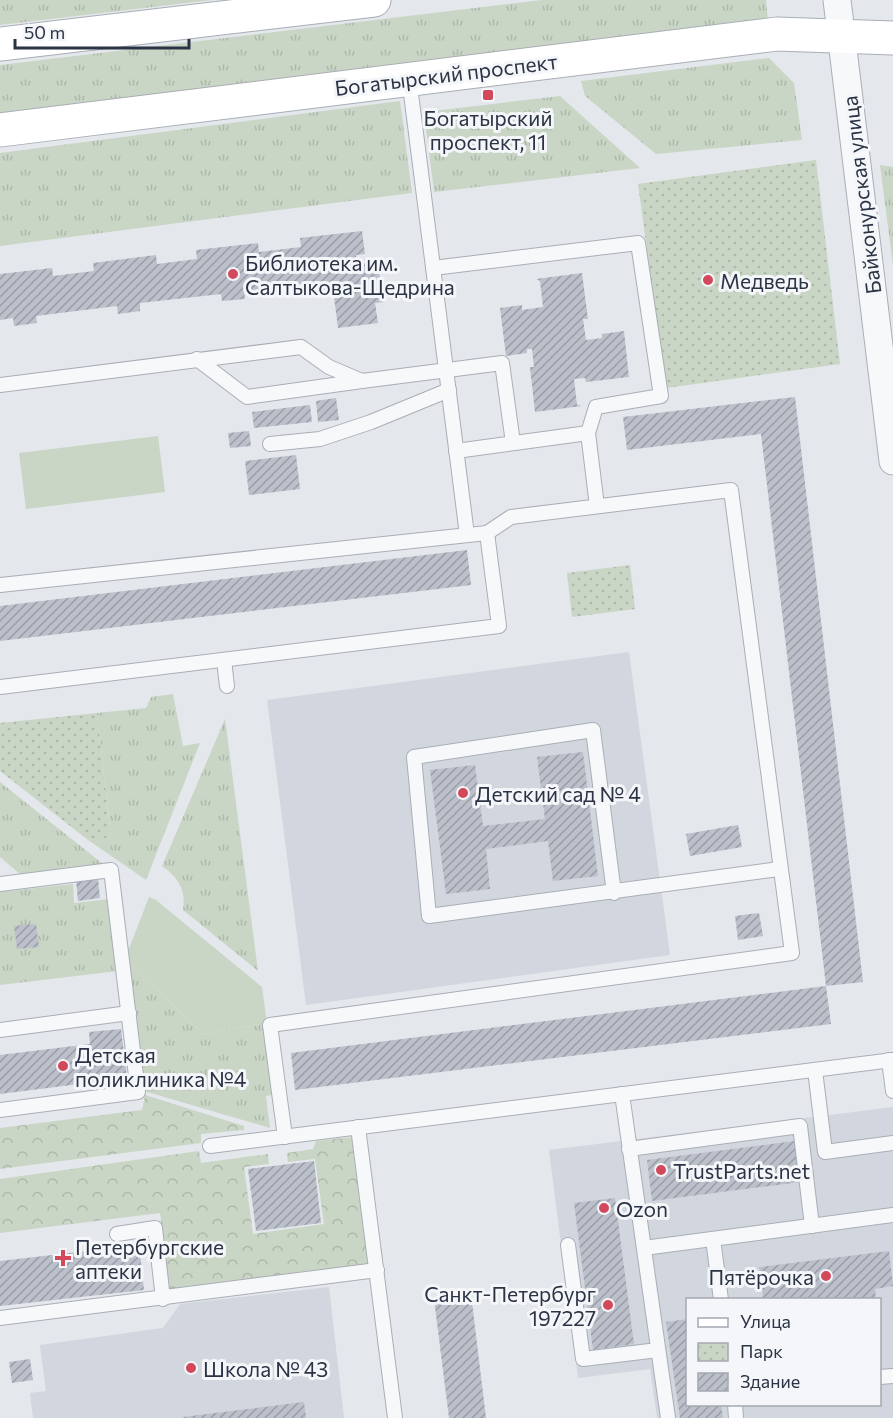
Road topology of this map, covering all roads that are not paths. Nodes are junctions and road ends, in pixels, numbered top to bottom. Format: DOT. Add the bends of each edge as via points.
graph roads {
  1 [pos="374,0"];
  2 [pos="837,0"];
  3 [pos="842,34"];
  4 [pos="893,38"];
  5 [pos="0,44"];
  6 [pos="408,78"];
  7 [pos="0,130"];
  8 [pos="433,268"];
  9 [pos="197,359"];
  10 [pos="446,370"];
  11 [pos="362,381"];
  12 [pos="0,385"];
  13 [pos="448,390"];
  14 [pos="588,433"];
  15 [pos="513,443"];
  16 [pos="270,444"];
  17 [pos="456,451"];
  18 [pos="893,462"];
  19 [pos="597,506"];
  20 [pos="487,532"];
  21 [pos="467,535"];
  22 [pos="0,585"];
  23 [pos="224,660"];
  24 [pos="227,686"];
  25 [pos="0,687"];
  26 [pos="779,869"];
  27 [pos="0,884"];
  28 [pos="614,892"];
  29 [pos="129,1013"];
  30 [pos="0,1030"];
  31 [pos="891,1060"];
  32 [pos="815,1070"];
  33 [pos="893,1091"];
  34 [pos="622,1094"];
  35 [pos="0,1110"];
  36 [pos="358,1128"];
  37 [pos="285,1137"];
  38 [pos="893,1143"];
  39 [pos="210,1146"];
  40 [pos="629,1149"];
  41 [pos="893,1215"];
  42 [pos="812,1226"];
  43 [pos="117,1234"];
  44 [pos="713,1239"];
  45 [pos="568,1245"];
  46 [pos="644,1248"];
  47 [pos="376,1270"];
  48 [pos="721,1298"];
  49 [pos="163,1299"];
  50 [pos="0,1318"];
  51 [pos="658,1350"];
  52 [pos="395,1418"];
  53 [pos="668,1418"];
  1 -- 5 [label="main road"];
  2 -- 3 [label="street, Байконурская улица"];
  3 -- 4 [label="main road, Богатырский проспект"];
  3 -- 6 [label="main road, Богатырский проспект" via="777,34"];
  3 -- 18 [label="street, Байконурская улица"];
  6 -- 7 [label="main road, Богатырский проспект"];
  6 -- 8 [label="lane"];
  8 -- 10 [label="lane"];
  8 -- 14 [label="lane" via="638,243 661,396 596,406"];
  9 -- 11 [label="lane" via="301,347 329,367"];
  9 -- 11 [label="lane" via="247,397"];
  9 -- 12 [label="lane"];
  10 -- 11 [label="lane"];
  10 -- 13 [label="lane"];
  10 -- 15 [label="lane" via="502,363"];
  13 -- 16 [label="lane" via="320,439"];
  13 -- 17 [label="lane"];
  14 -- 15 [label="lane"];
  14 -- 19 [label="lane"];
  15 -- 17 [label="lane"];
  17 -- 21 [label="lane"];
  19 -- 20 [label="lane" via="511,517"];
  19 -- 26 [label="lane" via="731,490"];
  20 -- 21 [label="lane"];
  20 -- 23 [label="lane" via="499,626"];
  21 -- 22 [label="lane"];
  23 -- 24 [label="lane"];
  23 -- 25 [label="lane"];
  26 -- 28 [label="lane"];
  26 -- 37 [label="lane" via="792,953 270,1025"];
  27 -- 29 [label="lane" via="111,870"];
  28 -- 28 [label="lane" via="429,916 414,757 593,730"];
  29 -- 30 [label="lane"];
  29 -- 35 [label="lane" via="138,1092"];
  31 -- 32 [label="lane"];
  31 -- 33 [label="lane"];
  32 -- 34 [label="lane"];
  32 -- 38 [label="lane" via="825,1152"];
  34 -- 36 [label="lane"];
  34 -- 40 [label="lane"];
  36 -- 37 [label="lane"];
  36 -- 47 [label="lane"];
  37 -- 39 [label="lane"];
  40 -- 42 [label="lane" via="800,1126"];
  40 -- 46 [label="lane"];
  41 -- 42 [label="lane"];
  42 -- 44 [label="lane"];
  43 -- 49 [label="lane" via="154,1228"];
  44 -- 46 [label="lane"];
  44 -- 48 [label="lane"];
  45 -- 51 [label="lane" via="583,1359"];
  46 -- 51 [label="lane"];
  47 -- 49 [label="lane"];
  47 -- 52 [label="lane"];
  49 -- 50 [label="lane"];
  51 -- 53 [label="lane"];
}
